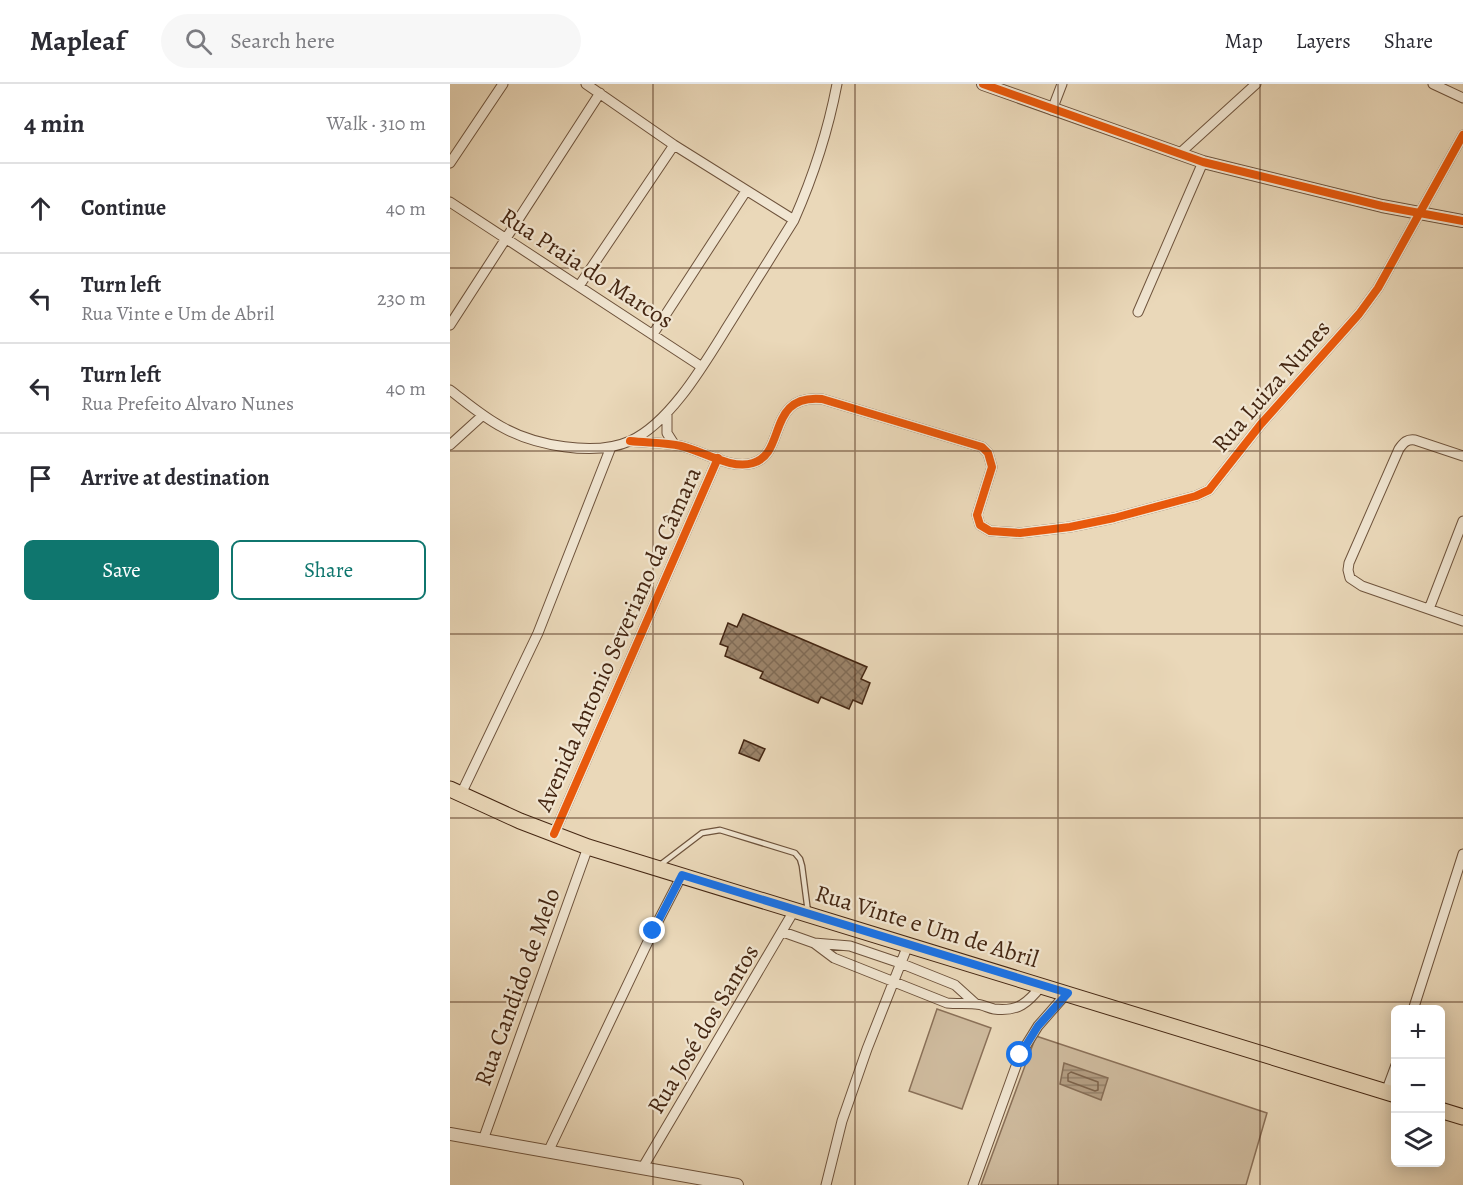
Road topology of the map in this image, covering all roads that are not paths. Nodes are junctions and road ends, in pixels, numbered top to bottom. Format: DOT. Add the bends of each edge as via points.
graph roads {
  1 [pos="503,84"];
  2 [pos="586,84"];
  3 [pos="837,84"];
  4 [pos="983,84"];
  5 [pos="1062,84"];
  6 [pos="1256,84"];
  7 [pos="1434,84"];
  8 [pos="600,93"];
  9 [pos="1463,97"];
  10 [pos="1052,110"];
  11 [pos="1463,135"];
  12 [pos="674,145"];
  13 [pos="1179,154"];
  14 [pos="1203,162"];
  15 [pos="450,164"];
  16 [pos="746,191"];
  17 [pos="450,202"];
  18 [pos="1420,213"];
  19 [pos="794,220"];
  20 [pos="1463,221"];
  21 [pos="507,239"];
  22 [pos="579,286"];
  23 [pos="1138,312"];
  24 [pos="450,325"];
  25 [pos="653,334"];
  26 [pos="702,367"];
  27 [pos="450,390"];
  28 [pos="667,413"];
  29 [pos="483,415"];
  30 [pos="630,441"];
  31 [pos="674,444"];
  32 [pos="450,445"];
  33 [pos="611,447"];
  34 [pos="1463,456"];
  35 [pos="718,458"];
  36 [pos="1463,521"];
  37 [pos="1429,609"];
  38 [pos="1463,621"];
  39 [pos="456,792"];
  40 [pos="554,834"];
  41 [pos="588,847"];
  42 [pos="1463,854"];
  43 [pos="657,867"];
  44 [pos="682,875"];
  45 [pos="1453,888"];
  46 [pos="1463,892"];
  47 [pos="802,912"];
  48 [pos="783,932"];
  49 [pos="814,943"];
  50 [pos="908,945"];
  51 [pos="900,963"];
  52 [pos="892,982"];
  53 [pos="1042,985"];
  54 [pos="1068,993"];
  55 [pos="976,1004"];
  56 [pos="1415,1005"];
  57 [pos="1391,1094"];
  58 [pos="1445,1112"];
  59 [pos="1463,1117"];
  60 [pos="450,1134"];
  61 [pos="483,1140"];
  62 [pos="548,1152"];
  63 [pos="643,1167"];
  64 [pos="737,1185"];
  65 [pos="826,1185"];
  66 [pos="973,1185"];
  1 -- 15 [label="street"];
  2 -- 8 [label="street"];
  3 -- 19 [label="street" via="825,133"];
  4 -- 10 [label="street"];
  5 -- 10 [label="street"];
  6 -- 13 [label="street"];
  7 -- 9 [label="street"];
  8 -- 12 [label="street"];
  8 -- 21 [label="street"];
  10 -- 13 [label="street"];
  11 -- 18 [label="street, Rua Luiza Nunes"];
  12 -- 16 [label="street"];
  12 -- 22 [label="street"];
  13 -- 14 [label="street"];
  14 -- 18 [label="street"];
  14 -- 23 [label="street"];
  16 -- 19 [label="street"];
  16 -- 25 [label="street"];
  17 -- 21 [label="street, Rua Praia do Marcos"];
  18 -- 20 [label="street"];
  18 -- 35 [label="street, Rua Luiza Nunes" via="1359,314 1261,424 1209,490 1186,499 1070,527 1020,533 990,531 980,525 977,510 992,467 982,447 822,399 797,401 790,406 757,462 735,463"];
  19 -- 26 [label="street"];
  21 -- 22 [label="street, Rua Praia do Marcos"];
  21 -- 24 [label="street"];
  22 -- 25 [label="street, Rua Praia do Marcos"];
  25 -- 26 [label="street, Rua Praia do Marcos"];
  26 -- 28 [label="street"];
  27 -- 29 [label="street"];
  28 -- 30 [label="street"];
  28 -- 31 [label="street" via="667,433"];
  29 -- 32 [label="street"];
  29 -- 33 [label="street" via="520,436 583,448"];
  30 -- 31 [label="street"];
  30 -- 33 [label="street"];
  31 -- 35 [label="street"];
  33 -- 39 [label="street" via="538,633"];
  34 -- 37 [label="street" via="1408,440 1399,449 1349,563 1350,578 1362,586"];
  35 -- 40 [label="street, Avenida Antonio Severiano da Câmara"];
  36 -- 37 [label="street"];
  37 -- 38 [label="street"];
  39 -- 40 [label="main road, Rua Vinte e Um de Abril"];
  40 -- 41 [label="main road, Rua Vinte e Um de Abril"];
  41 -- 43 [label="main road, Rua Vinte e Um de Abril"];
  41 -- 61 [label="street, Rua Candido de Melo"];
  42 -- 45 [label="street"];
  43 -- 44 [label="main road, Rua Vinte e Um de Abril"];
  43 -- 47 [label="lane" via="710,830 795,853 802,866"];
  44 -- 47 [label="main road, Rua Vinte e Um de Abril"];
  44 -- 62 [label="street"];
  45 -- 46 [label="street"];
  45 -- 56 [label="street"];
  47 -- 48 [label="street, Rua José dos Santos"];
  47 -- 50 [label="main road, Rua Vinte e Um de Abril"];
  48 -- 49 [label="street"];
  48 -- 63 [label="street, Rua José dos Santos"];
  49 -- 51 [label="street" via="850,946"];
  49 -- 52 [label="street" via="834,958"];
  50 -- 51 [label="street"];
  50 -- 53 [label="main road, Rua Vinte e Um de Abril"];
  51 -- 52 [label="street"];
  51 -- 55 [label="street" via="955,985"];
  52 -- 55 [label="street" via="947,1003"];
  52 -- 65 [label="street" via="842,1121"];
  53 -- 54 [label="main road, Rua Vinte e Um de Abril"];
  53 -- 55 [label="street" via="1018,1007 996,1009"];
  54 -- 57 [label="main road, Rua Vinte e Um de Abril"];
  54 -- 66 [label="street" via="1038,1026 1020,1055"];
  58 -- 59 [label="main road"];
  60 -- 61 [label="street"];
  61 -- 62 [label="street"];
  62 -- 63 [label="street"];
  63 -- 64 [label="street"];
}
